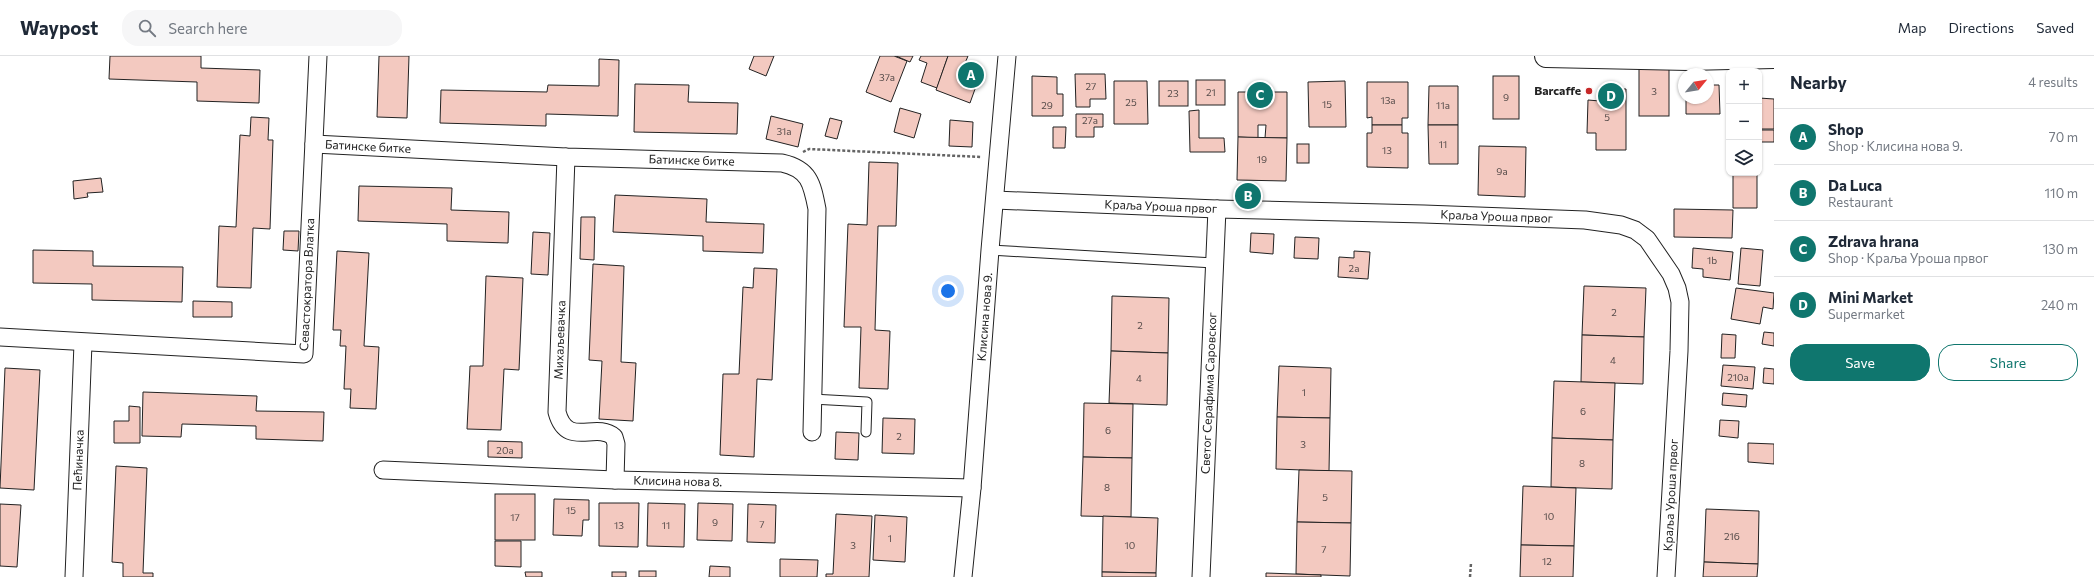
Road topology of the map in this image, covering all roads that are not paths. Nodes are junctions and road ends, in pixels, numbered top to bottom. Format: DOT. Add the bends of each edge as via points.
graph roads {
  1 [pos="318,56"];
  2 [pos="1007,56"];
  3 [pos="1546,56"];
  4 [pos="1572,56"];
  5 [pos="1774,58"];
  6 [pos="314,144"];
  7 [pos="566,157"];
  8 [pos="995,200"];
  9 [pos="1217,209"];
  10 [pos="990,250"];
  11 [pos="1214,263"];
  12 [pos="0,337"];
  13 [pos="83,343"];
  14 [pos="812,399"];
  15 [pos="812,432"];
  16 [pos="866,432"];
  17 [pos="383,470"];
  18 [pos="615,480"];
  19 [pos="972,488"];
  20 [pos="74,577"];
  21 [pos="963,577"];
  22 [pos="1201,577"];
  23 [pos="1666,577"];
  1 -- 6 [label="street, Севастократора Влатка"];
  2 -- 8 [label="street, Клисина нова 9."];
  3 -- 4 [label="street"];
  4 -- 5 [label="street"];
  6 -- 7 [label="street, Батинске битке"];
  6 -- 13 [label="street, Севастократора Влатка" via="304,354"];
  7 -- 14 [label="street, Батинске битке" via="782,163 796,166 806,174 813,189 817,208"];
  7 -- 18 [label="street, Михаљевачка" via="557,412 566,429 614,437"];
  8 -- 9 [label="street, Краља Уроша првог"];
  8 -- 10 [label="street, Клисина нова 9."];
  9 -- 11 [label="street, Светог Серафима Саровског"];
  9 -- 23 [label="street, Краља Уроша првог" via="1585,220 1621,224 1647,239 1671,274 1680,302"];
  10 -- 11 [label="lane"];
  10 -- 19 [label="street, Клисина нова 9."];
  11 -- 22 [label="street, Светог Серафима Саровског"];
  12 -- 13 [label="street, Севастократора Влатка"];
  13 -- 20 [label="street, Пећиначка"];
  14 -- 15 [label="street, Батинске битке"];
  14 -- 16 [label="lane" via="867,402"];
  17 -- 18 [label="street, Клисина нова 8."];
  18 -- 19 [label="street, Клисина нова 8."];
  19 -- 21 [label="street, Клисина нова 9."];
}
